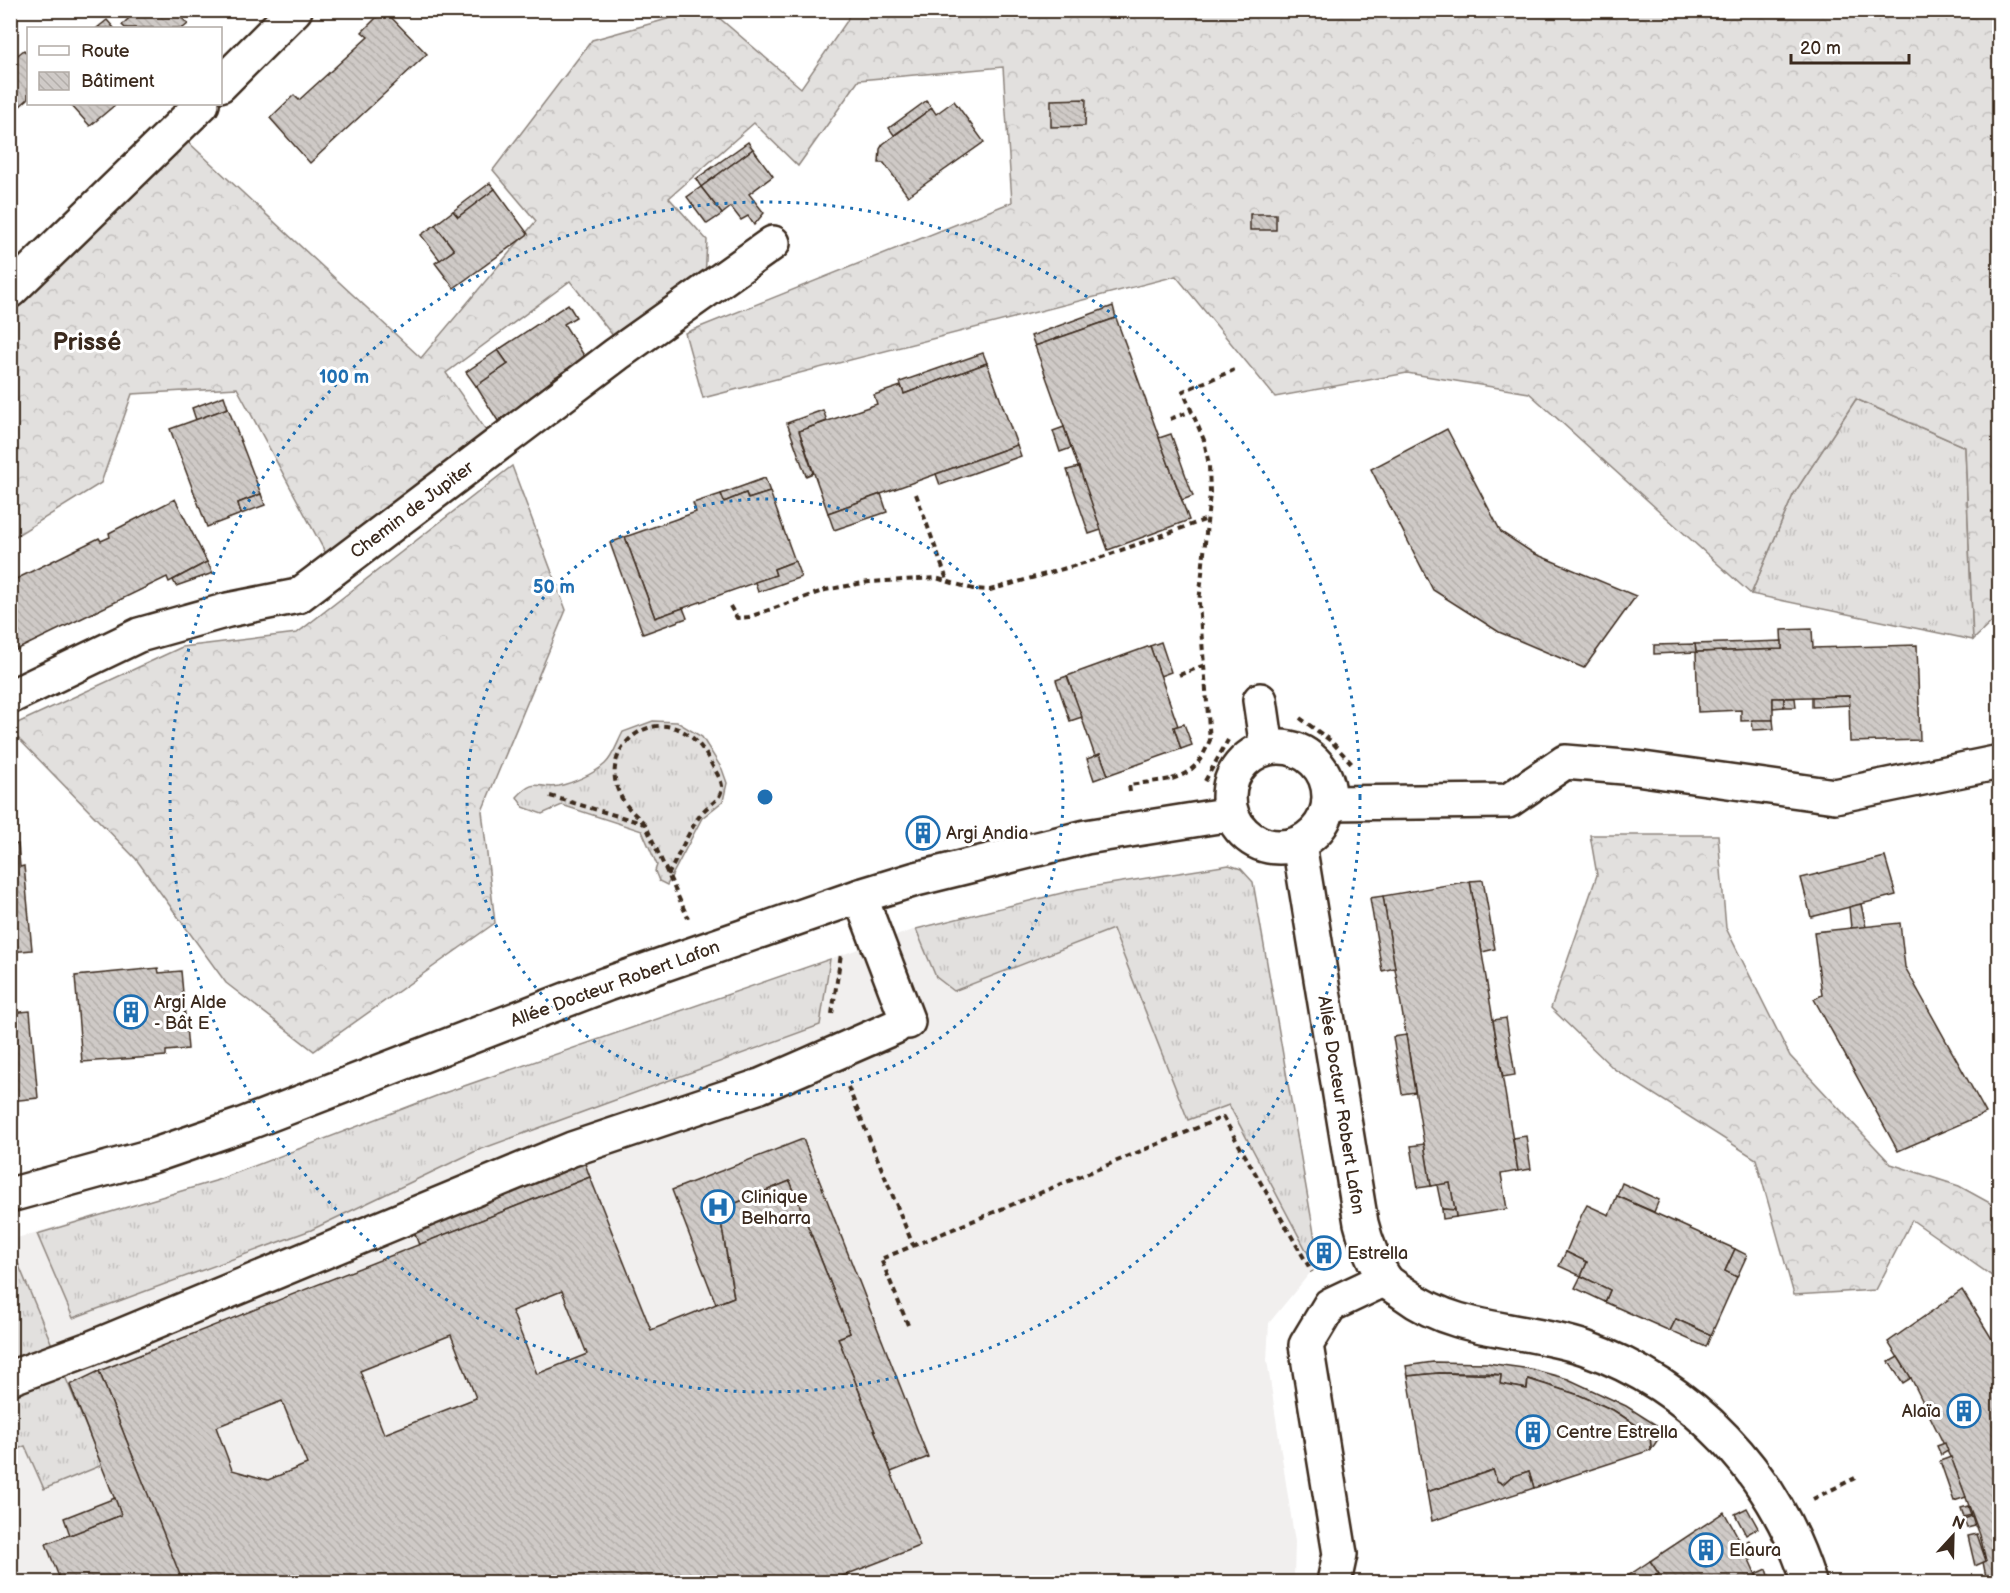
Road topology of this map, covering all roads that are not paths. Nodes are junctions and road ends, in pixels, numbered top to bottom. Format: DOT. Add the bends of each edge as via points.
graph roads {
  1 [pos="295,10"];
  2 [pos="222,83"];
  3 [pos="201,105"];
  4 [pos="773,243"];
  5 [pos="10,291"];
  6 [pos="10,697"];
  7 [pos="1260,700"];
  8 [pos="1267,748"];
  9 [pos="2000,762"];
  10 [pos="1329,803"];
  11 [pos="1231,814"];
  12 [pos="1299,844"];
  13 [pos="860,896"];
  14 [pos="10,1195"];
  15 [pos="1385,1279"];
  16 [pos="10,1378"];
  17 [pos="1335,1582"];
  18 [pos="1809,1582"];
  1 -- 2 [label="street"];
  3 -- 5 [label="street"];
  4 -- 6 [label="street, Chemin de Jupiter" via="617,354 298,596 228,610 139,635"];
  7 -- 8 [label="street"];
  8 -- 10 [label="street" via="1299,750 1313,759 1329,787"];
  8 -- 11 [label="street" via="1251,755 1235,773 1228,797"];
  9 -- 10 [label="street" via="1835,796 1566,762 1508,801"];
  10 -- 12 [label="street" via="1314,834"];
  11 -- 12 [label="street" via="1242,831 1259,843 1279,848"];
  11 -- 13 [label="street, Allée Docteur Robert Lafon" via="1086,837"];
  12 -- 15 [label="street, Allée Docteur Robert Lafon" via="1361,1223 1368,1250"];
  13 -- 14 [label="street, Allée Docteur Robert Lafon" via="607,984 242,1125 152,1156"];
  13 -- 16 [label="street" via="902,1025 760,1086 572,1149"];
  15 -- 17 [label="street" via="1330,1305 1306,1345 1340,1554"];
  15 -- 18 [label="street, Allée Docteur Robert Lafon" via="1421,1306 1447,1318 1586,1348 1670,1390 1706,1417 1757,1476 1802,1560"];
}
